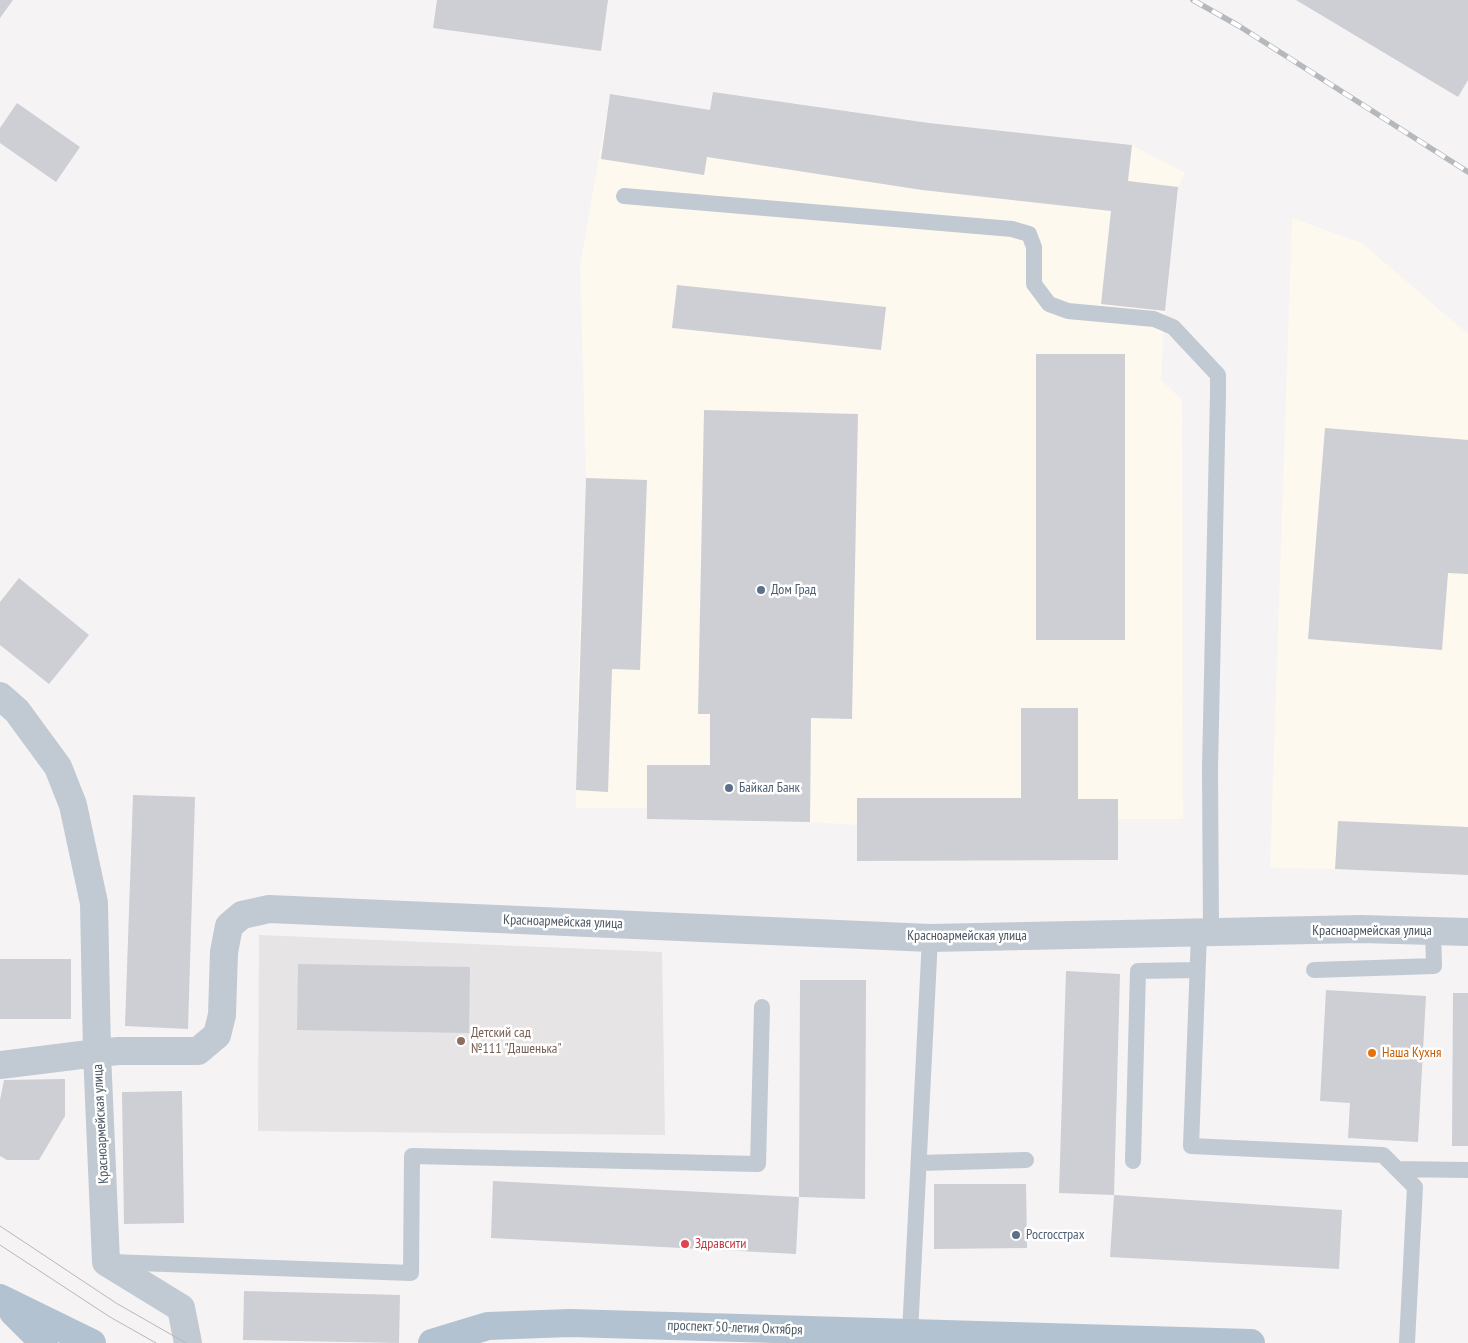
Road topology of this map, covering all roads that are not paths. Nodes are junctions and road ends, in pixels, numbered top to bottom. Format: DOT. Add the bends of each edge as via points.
graph roads {
  1 [pos="624,196"];
  2 [pos="0,696"];
  3 [pos="1433,931"];
  4 [pos="1205,932"];
  5 [pos="1468,932"];
  6 [pos="930,938"];
  7 [pos="1198,970"];
  8 [pos="1314,970"];
  9 [pos="762,1008"];
  10 [pos="97,1053"];
  11 [pos="0,1065"];
  12 [pos="1026,1160"];
  13 [pos="1133,1161"];
  14 [pos="919,1163"];
  15 [pos="1397,1170"];
  16 [pos="1468,1170"];
  17 [pos="106,1262"];
  18 [pos="0,1298"];
  19 [pos="910,1333"];
  20 [pos="44,1343"];
  21 [pos="92,1343"];
  22 [pos="188,1343"];
  23 [pos="432,1343"];
  24 [pos="1251,1343"];
  25 [pos="1408,1343"];
  1 -- 4 [label="lane" via="1030,234 1034,246 1034,284 1049,304 1068,311 1154,319 1173,327 1218,374"];
  2 -- 10 [label="street" via="17,711 58,767 73,805 94,903"];
  3 -- 4 [label="street, Красноармейская улица"];
  3 -- 5 [label="street, Красноармейская улица"];
  3 -- 8 [label="lane" via="1434,966"];
  4 -- 6 [label="street, Красноармейская улица"];
  4 -- 7 [label="lane"];
  6 -- 10 [label="street, Красноармейская улица" via="269,909 242,915 229,926 224,952 222,1015 217,1035 198,1051"];
  6 -- 14 [label="lane"];
  7 -- 13 [label="lane" via="1138,971"];
  7 -- 15 [label="lane" via="1190,1146 1383,1155"];
  9 -- 17 [label="lane" via="758,1164 412,1156 411,1272"];
  10 -- 11 [label="street"];
  10 -- 17 [label="street, Красноармейская улица"];
  12 -- 14 [label="lane"];
  14 -- 19 [label="lane"];
  15 -- 16 [label="lane"];
  15 -- 25 [label="lane" via="1414,1187"];
  17 -- 22 [label="street" via="181,1308"];
  18 -- 20 [label="main road"];
  18 -- 21 [label="main road"];
  19 -- 23 [label="main road, проспект 50-летия Октября" via="570,1323 488,1326"];
  19 -- 24 [label="main road, проспект 50-летия Октября"];
}
